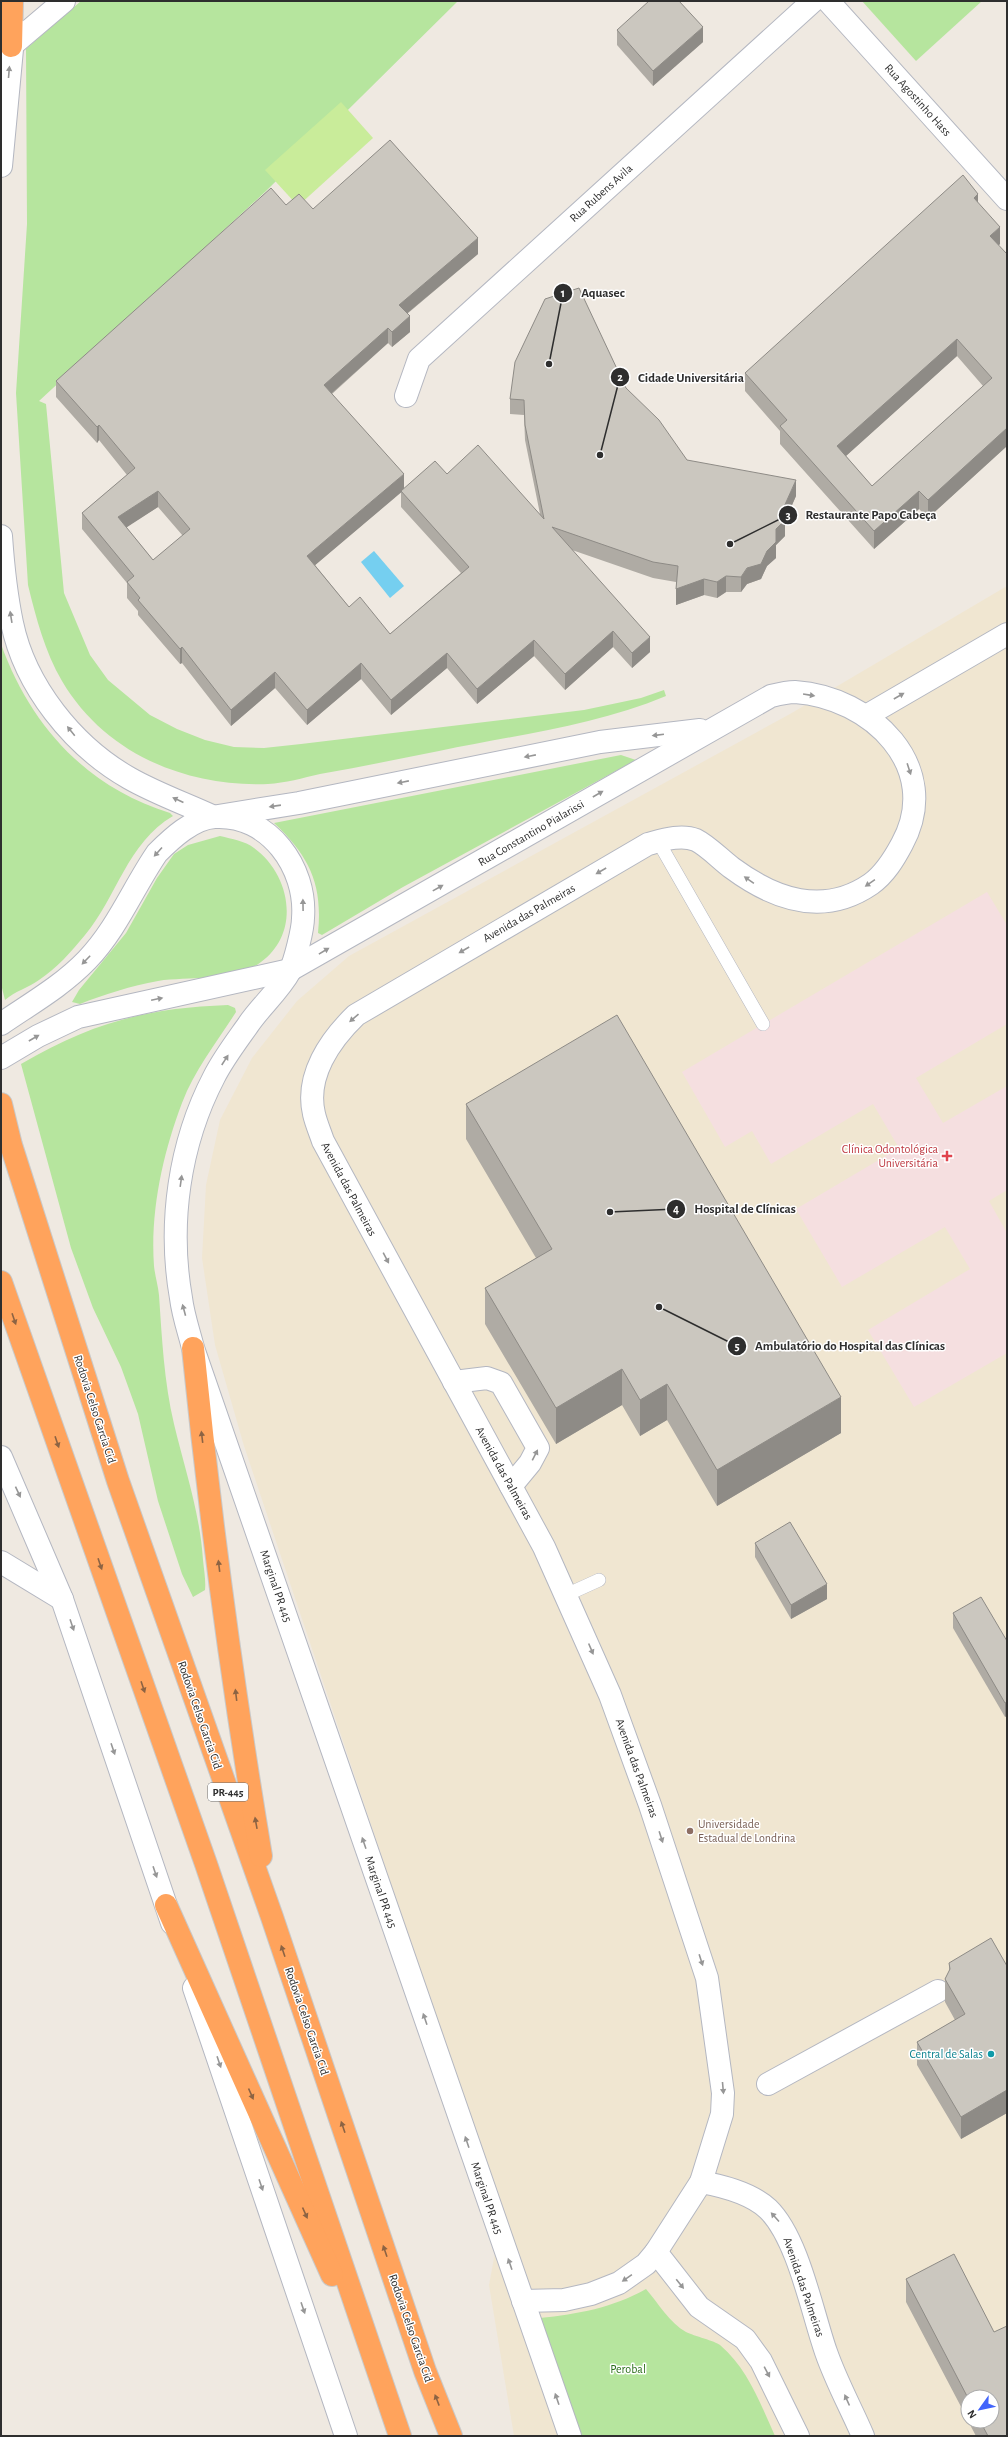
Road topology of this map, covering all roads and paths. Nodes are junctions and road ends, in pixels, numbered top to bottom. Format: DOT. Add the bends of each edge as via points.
graph roads {
  1 [pos="12,1"];
  2 [pos="17,1"];
  3 [pos="64,1"];
  4 [pos="813,1"];
  5 [pos="828,1"];
  6 [pos="11,46"];
  7 [pos="1,166"];
  8 [pos="1007,199"];
  9 [pos="406,396"];
  10 [pos="1,536"];
  11 [pos="1007,634"];
  12 [pos="771,696"];
  13 [pos="866,716"];
  14 [pos="711,729"];
  15 [pos="214,817"];
  16 [pos="658,841"];
  17 [pos="290,970"];
  18 [pos="1,1024"];
  19 [pos="762,1024"];
  20 [pos="1,1058"];
  21 [pos="1,1104"];
  22 [pos="1,1282"];
  23 [pos="194,1348"];
  24 [pos="454,1382"];
  25 [pos="1,1457"];
  26 [pos="511,1486"];
  27 [pos="1,1562"];
  28 [pos="599,1580"];
  29 [pos="566,1595"];
  30 [pos="62,1599"];
  31 [pos="166,1906"];
  32 [pos="272,1917"];
  33 [pos="938,1991"];
  34 [pos="768,2084"];
  35 [pos="701,2182"];
  36 [pos="656,2252"];
  37 [pos="523,2301"];
  38 [pos="387,2396"];
  39 [pos="346,2436"];
  40 [pos="400,2436"];
  41 [pos="451,2436"];
  42 [pos="570,2436"];
  43 [pos="798,2436"];
  44 [pos="863,2436"];
  1 -- 6 [label="highway"];
  2 -- 6 [label="street"];
  3 -- 6 [label="street"];
  4 -- 9 [label="street, Rua Rubens Avila" via="419,359"];
  5 -- 8 [label="street, Rua Agostinho Hass"];
  7 -- 6 [label="street, one-way"];
  15 -- 10 [label="street, one-way" via="130,779 102,761 77,738 50,706 28,671 12,624"];
  13 -- 11 [label="street, one-way"];
  12 -- 13 [label="street, Avenida das Palmeiras, one-way" via="794,692 827,697"];
  12 -- 14 [label="street, Rua Constantino Pialarissi"];
  13 -- 16 [label="street, Avenida das Palmeiras, one-way" via="890,737 906,758 914,784 915,811 907,836 891,865 871,884 846,896 812,903 782,896 756,884 696,840 683,837"];
  14 -- 15 [label="street, one-way" via="600,742 299,803"];
  17 -- 14 [label="street, Rua Constantino Pialarissi, one-way"];
  17 -- 15 [label="street, one-way" via="303,919 301,882 294,867 284,851 260,828 247,822"];
  15 -- 18 [label="street, one-way" via="182,832 157,853 105,938 87,960 60,984"];
  16 -- 19 [label="lane"];
  16 -- 24 [label="street, Avenida das Palmeiras, one-way" via="635,851 356,1015 341,1030 318,1068 313,1091 314,1114 323,1141"];
  20 -- 17 [label="street, one-way" via="38,1036 78,1017"];
  23 -- 17 [label="street, Marginal PR 445, one-way" via="181,1299 176,1254 176,1214 183,1167 197,1118 214,1077 248,1024"];
  21 -- 32 [label="highway, Rodovia Celso Garcia Cid / PR-445" via="118,1481"];
  22 -- 38 [label="highway, one-way" via="206,1864"];
  32 -- 23 [label="highway, one-way" via="240,1731 200,1422"];
  37 -- 23 [label="street, Marginal PR 445, one-way"];
  24 -- 26 [label="street, Avenida das Palmeiras"];
  26 -- 24 [label="street, one-way" via="530,1463 538,1448 501,1383 487,1378"];
  25 -- 30 [label="street, one-way"];
  26 -- 29 [label="street, Avenida das Palmeiras"];
  27 -- 30 [label="street"];
  28 -- 29 [label="lane"];
  29 -- 35 [label="street, Avenida das Palmeiras, one-way" via="613,1702 707,1978 723,2093 722,2114"];
  30 -- 31 [label="street, one-way"];
  31 -- 38 [label="highway, one-way"];
  31 -- 39 [label="street, one-way"];
  41 -- 32 [label="highway, Rodovia Celso Garcia Cid / PR-445, one-way" via="425,2371"];
  33 -- 34 [label="street"];
  35 -- 36 [label="street, Avenida das Palmeiras"];
  44 -- 35 [label="street, Avenida das Palmeiras, one-way" via="827,2354 795,2259 780,2224 767,2208 751,2198"];
  36 -- 37 [label="street, Avenida das Palmeiras, one-way" via="646,2264 619,2283 591,2294 564,2300"];
  36 -- 43 [label="street, one-way" via="699,2307 745,2339 761,2361"];
  42 -- 37 [label="street, Marginal PR 445, one-way"];
  38 -- 40 [label="highway"];
}
